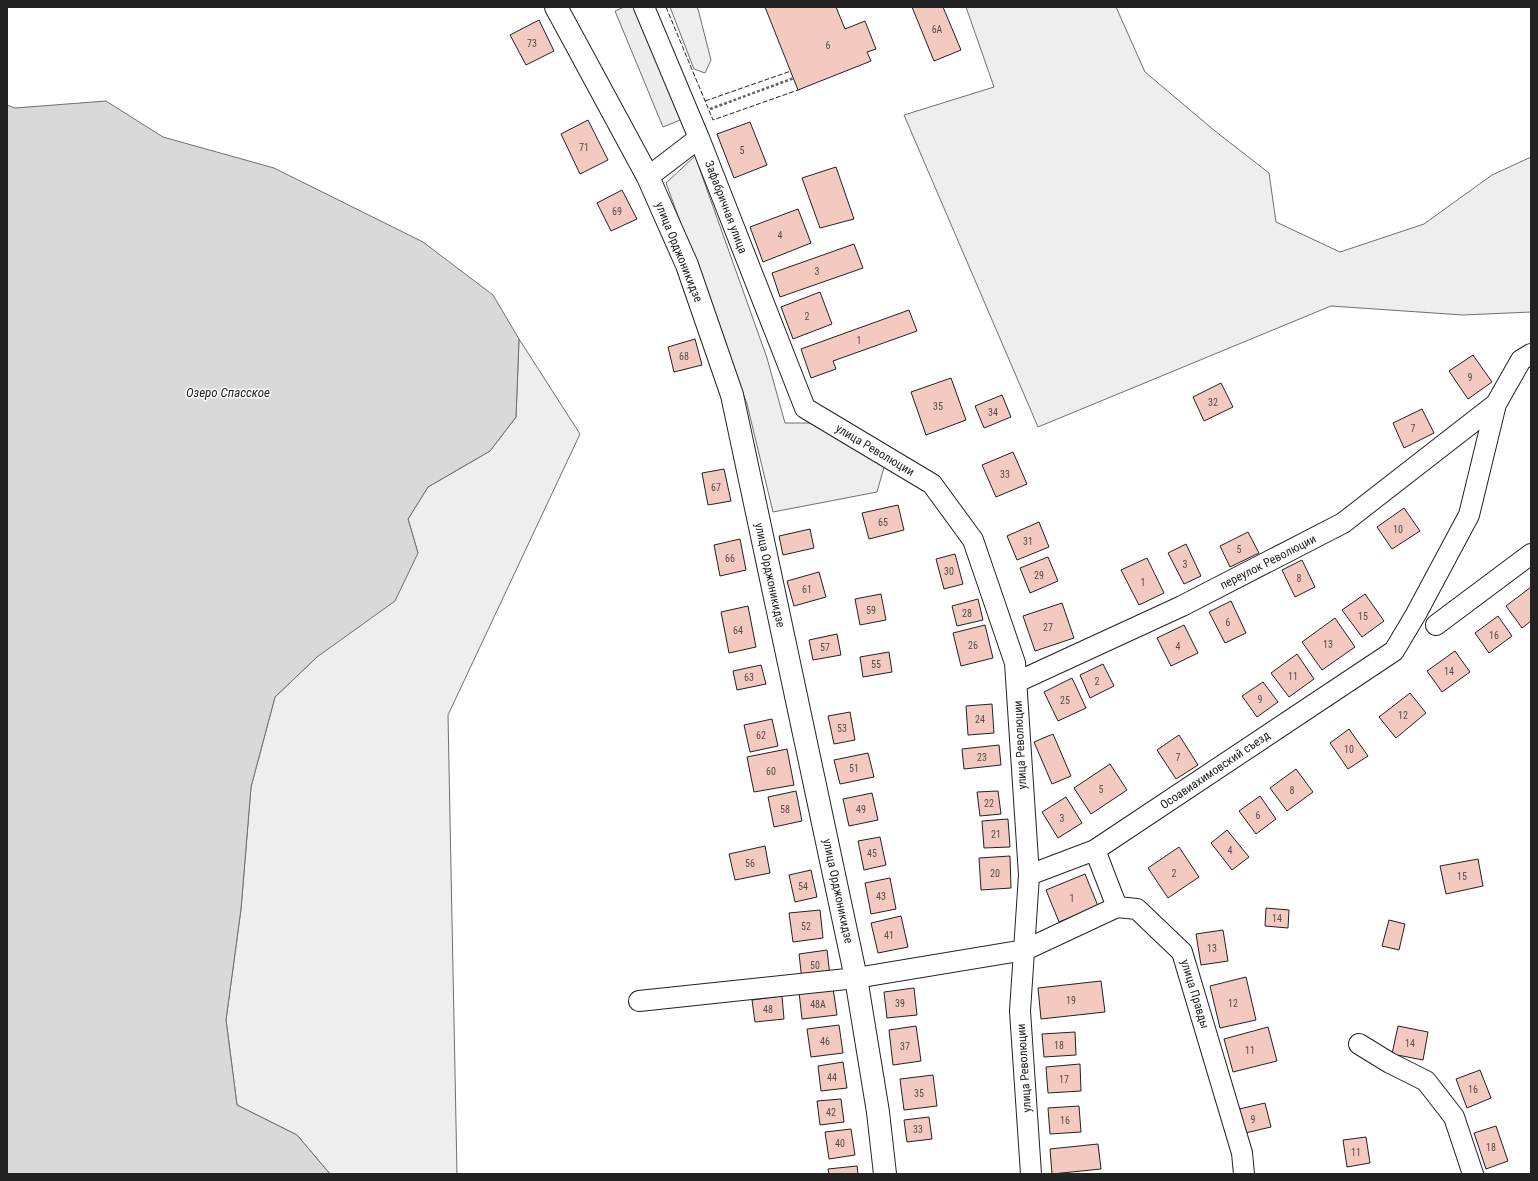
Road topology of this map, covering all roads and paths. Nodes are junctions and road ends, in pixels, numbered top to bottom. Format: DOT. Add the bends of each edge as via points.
graph roads {
  1 [pos="556,7"];
  2 [pos="644,7"];
  3 [pos="794,78"];
  4 [pos="691,117"];
  5 [pos="700,138"];
  6 [pos="648,177"];
  7 [pos="1531,354"];
  8 [pos="1496,404"];
  9 [pos="805,408"];
  10 [pos="1531,554"];
  11 [pos="1436,625"];
  12 [pos="1016,682"];
  13 [pos="1094,850"];
  14 [pos="1029,875"];
  15 [pos="1117,907"];
  16 [pos="1025,950"];
  17 [pos="856,978"];
  18 [pos="639,1001"];
  19 [pos="1359,1044"];
  20 [pos="885,1174"];
  21 [pos="1031,1174"];
  22 [pos="1244,1174"];
  23 [pos="1473,1174"];
  1 -- 6 [label="street, улица Орджоникидзе"];
  2 -- 4 [label="street, Зафабричная улица"];
  3 -- 4 [label="path"];
  4 -- 5 [label="street, Зафабричная улица"];
  5 -- 6 [label="street"];
  5 -- 9 [label="street, Зафабричная улица"];
  6 -- 17 [label="street, улица Орджоникидзе" via="687,266 732,395"];
  7 -- 8 [label="street" via="1521,360"];
  8 -- 12 [label="street, переулок Революции" via="1343,523 1182,606"];
  8 -- 13 [label="street, Осоавиахимовский съезд" via="1470,515 1394,651"];
  9 -- 12 [label="street, улица Революции" via="932,484 974,540 1015,663"];
  10 -- 11 [label="street"];
  12 -- 14 [label="street, улица Революции"];
  13 -- 14 [label="street, Осоавиахимовский съезд"];
  13 -- 15 [label="street"];
  14 -- 16 [label="street, улица Революции"];
  15 -- 16 [label="street"];
  15 -- 22 [label="street, улица Правды" via="1137,909 1182,952 1242,1153"];
  16 -- 17 [label="street"];
  16 -- 21 [label="street, улица Революции" via="1020,1011"];
  17 -- 18 [label="street"];
  17 -- 20 [label="street, улица Орджоникидзе" via="878,1112"];
  19 -- 23 [label="street" via="1426,1081 1454,1117"];
}
